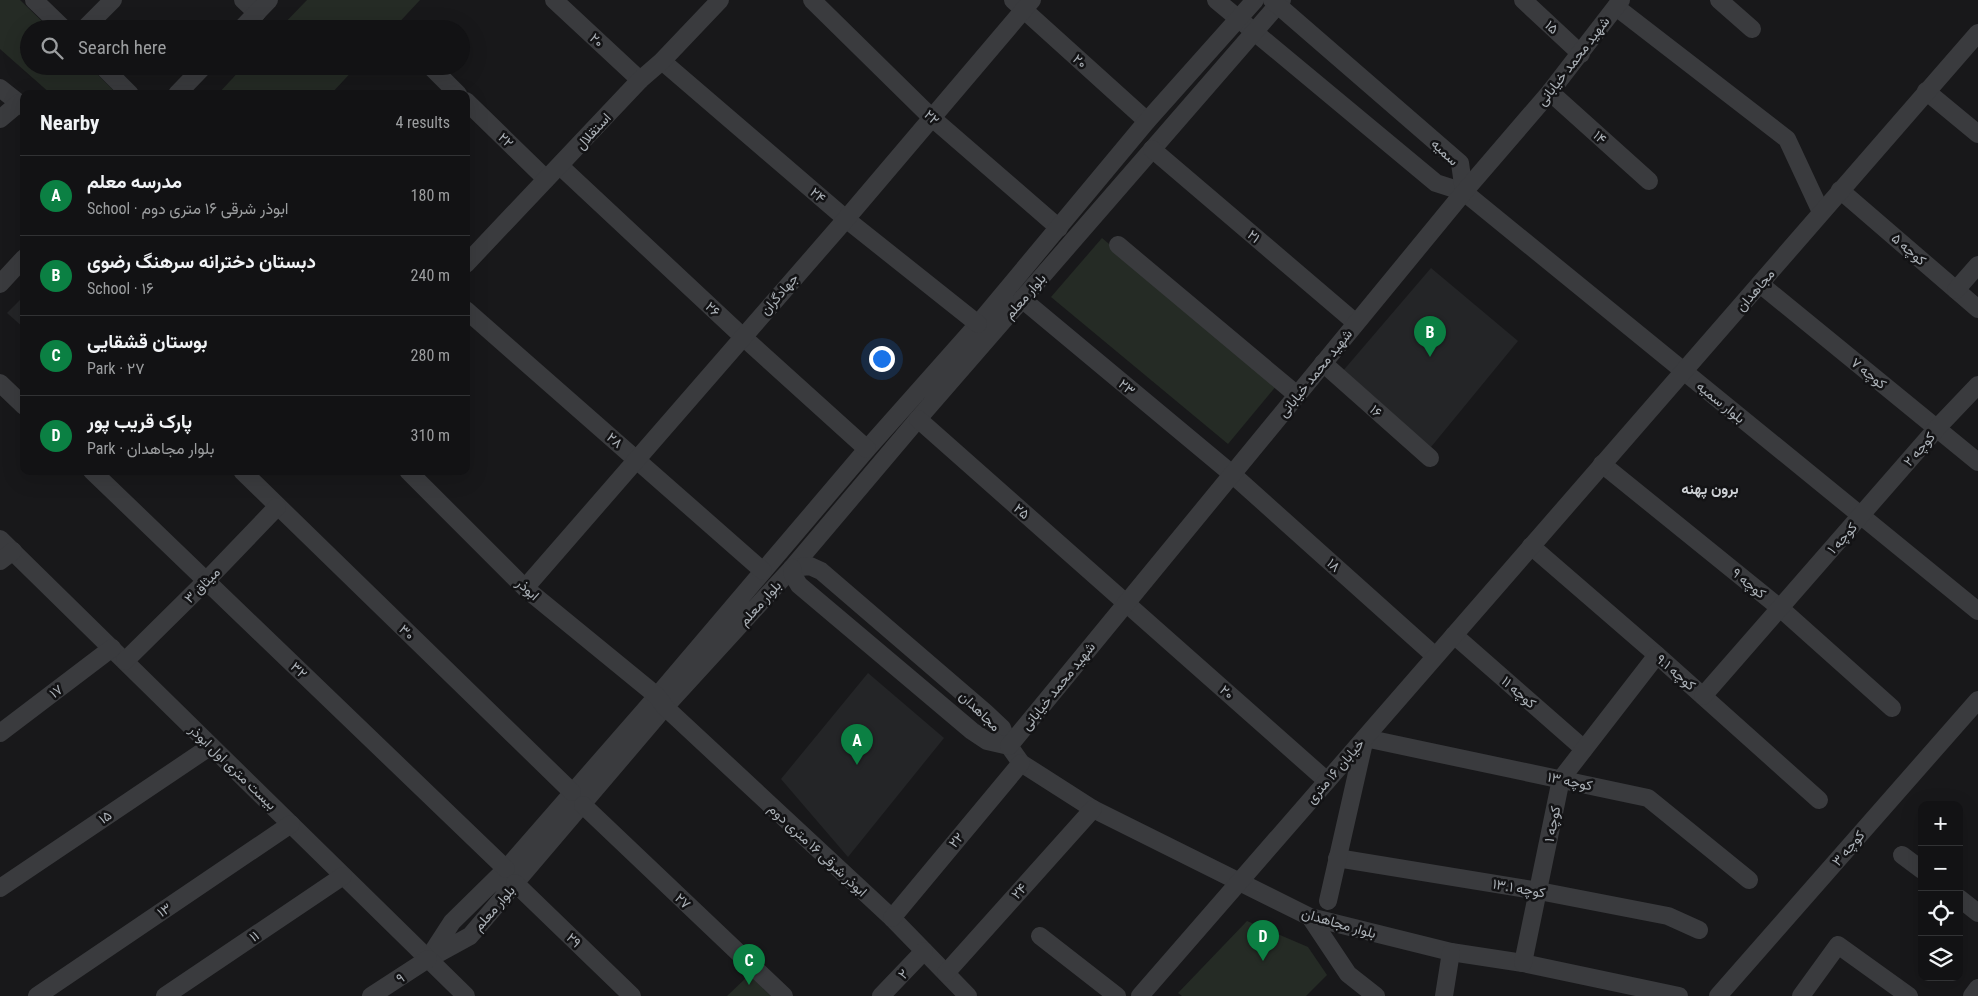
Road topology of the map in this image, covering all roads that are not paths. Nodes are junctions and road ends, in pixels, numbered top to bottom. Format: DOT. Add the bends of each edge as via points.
graph roads {
  1 [pos="34,0"];
  2 [pos="113,0"];
  3 [pos="243,0"];
  4 [pos="554,0"];
  5 [pos="720,0"];
  6 [pos="812,0"];
  7 [pos="1216,0"];
  8 [pos="1254,0"];
  9 [pos="1523,0"];
  10 [pos="1718,0"];
  11 [pos="1277,1"];
  12 [pos="1023,3"];
  13 [pos="1619,3"];
  14 [pos="263,6"];
  15 [pos="55,20"];
  16 [pos="93,20"];
  17 [pos="250,20"];
  18 [pos="1238,20"];
  19 [pos="1752,29"];
  20 [pos="1255,31"];
  21 [pos="1978,33"];
  22 [pos="1581,54"];
  23 [pos="662,61"];
  24 [pos="111,75"];
  25 [pos="195,75"];
  26 [pos="439,75"];
  27 [pos="640,80"];
  28 [pos="0,88"];
  29 [pos="126,90"];
  30 [pos="181,90"];
  31 [pos="454,90"];
  32 [pos="1926,91"];
  33 [pos="1550,92"];
  34 [pos="20,104"];
  35 [pos="470,105"];
  36 [pos="20,106"];
  37 [pos="931,117"];
  38 [pos="0,119"];
  39 [pos="1147,121"];
  40 [pos="1978,134"];
  41 [pos="1152,149"];
  42 [pos="560,166"];
  43 [pos="546,179"];
  44 [pos="1649,181"];
  45 [pos="1840,190"];
  46 [pos="1464,192"];
  47 [pos="1821,212"];
  48 [pos="846,219"];
  49 [pos="1058,228"];
  50 [pos="1118,244"];
  51 [pos="470,260"];
  52 [pos="20,262"];
  53 [pos="1027,264"];
  54 [pos="1978,264"];
  55 [pos="1044,274"];
  56 [pos="0,284"];
  57 [pos="1760,284"];
  58 [pos="1956,290"];
  59 [pos="1022,299"];
  60 [pos="1978,309"];
  61 [pos="470,314"];
  62 [pos="1356,323"];
  63 [pos="978,324"];
  64 [pos="742,336"];
  65 [pos="1323,363"];
  66 [pos="1683,371"];
  67 [pos="0,383"];
  68 [pos="1978,385"];
  69 [pos="1297,395"];
  70 [pos="20,402"];
  71 [pos="918,419"];
  72 [pos="1937,428"];
  73 [pos="867,450"];
  74 [pos="1430,458"];
  75 [pos="636,459"];
  76 [pos="1978,462"];
  77 [pos="1602,464"];
  78 [pos="1232,474"];
  79 [pos="96,475"];
  80 [pos="246,475"];
  81 [pos="412,475"];
  82 [pos="277,507"];
  83 [pos="1862,515"];
  84 [pos="0,539"];
  85 [pos="1531,546"];
  86 [pos="777,554"];
  87 [pos="6,556"];
  88 [pos="792,568"];
  89 [pos="763,571"];
  90 [pos="206,581"];
  91 [pos="525,588"];
  92 [pos="1127,602"];
  93 [pos="1780,608"];
  94 [pos="1978,611"];
  95 [pos="1454,635"];
  96 [pos="112,648"];
  97 [pos="1657,655"];
  98 [pos="1435,656"];
  99 [pos="125,661"];
  100 [pos="1703,696"];
  101 [pos="1978,700"];
  102 [pos="661,702"];
  103 [pos="1892,708"];
  104 [pos="0,733"];
  105 [pos="1364,738"];
  106 [pos="211,746"];
  107 [pos="1009,746"];
  108 [pos="1584,749"];
  109 [pos="1021,763"];
  110 [pos="1561,779"];
  111 [pos="1327,781"];
  112 [pos="578,799"];
  113 [pos="1819,800"];
  114 [pos="1093,809"];
  115 [pos="291,824"];
  116 [pos="1902,855"];
  117 [pos="1336,858"];
  118 [pos="1918,867"];
  119 [pos="343,876"];
  120 [pos="511,876"];
  121 [pos="1749,880"];
  122 [pos="1239,881"];
  123 [pos="0,888"];
  124 [pos="1539,891"];
  125 [pos="1328,901"];
  126 [pos="1963,901"];
  127 [pos="1978,912"];
  128 [pos="1310,917"];
  129 [pos="892,918"];
  130 [pos="1699,930"];
  131 [pos="1040,936"];
  132 [pos="924,951"];
  133 [pos="1451,952"];
  134 [pos="428,959"];
  135 [pos="1523,963"];
  136 [pos="946,974"];
  137 [pos="1978,988"];
  138 [pos="36,996"];
  139 [pos="165,996"];
  140 [pos="371,996"];
  141 [pos="466,996"];
  142 [pos="632,996"];
  143 [pos="784,996"];
  144 [pos="881,996"];
  145 [pos="968,996"];
  146 [pos="1117,996"];
  147 [pos="1140,996"];
  148 [pos="1376,996"];
  149 [pos="1444,996"];
  150 [pos="1680,996"];
  151 [pos="1718,996"];
  152 [pos="1801,996"];
  153 [pos="1909,996"];
  154 [pos="1972,996"];
  1 -- 15 [label="street"];
  2 -- 16 [label="street"];
  3 -- 14 [label="street"];
  4 -- 27 [label="street, ۲۰"];
  5 -- 23 [label="street, استقلال"];
  6 -- 37 [label="street, ۲۲"];
  7 -- 18 [label="street"];
  8 -- 18 [label="street, بلوار معلم"];
  9 -- 22 [label="street, ۱۵"];
  10 -- 19 [label="street"];
  11 -- 20 [label="street, بلوار معلم"];
  11 -- 46 [label="street, سمیه" via="1460,163"];
  12 -- 37 [label="street, جهادگران"];
  12 -- 39 [label="street, ۲۰"];
  13 -- 22 [label="street, شهید محمد خیابانی"];
  13 -- 47 [label="street" via="1787,139"];
  14 -- 17 [label="street"];
  18 -- 20 [label="street, سمیه"];
  18 -- 39 [label="street, بلوار معلم"];
  20 -- 41 [label="street, بلوار معلم"];
  20 -- 46 [label="street, سمیه" via="1436,183"];
  21 -- 32 [label="street, مجاهدان"];
  22 -- 33 [label="street, شهید محمد خیابانی"];
  23 -- 27 [label="street, استقلال"];
  23 -- 48 [label="street, ۲۴"];
  24 -- 29 [label="street"];
  25 -- 30 [label="street"];
  26 -- 31 [label="street"];
  27 -- 42 [label="street, استقلال"];
  28 -- 34 [label="street"];
  32 -- 40 [label="street"];
  32 -- 45 [label="street, مجاهدان"];
  33 -- 44 [label="street, ۱۴"];
  33 -- 46 [label="street, شهید محمد خیابانی"];
  35 -- 43 [label="street, ۲۲"];
  36 -- 38 [label="street"];
  37 -- 48 [label="street, جهادگران"];
  37 -- 49 [label="street, ۲۲"];
  39 -- 49 [label="street, بلوار معلم"];
  41 -- 55 [label="street, بلوار معلم"];
  41 -- 62 [label="street, ۲۱"];
  42 -- 43 [label="street, استقلال"];
  42 -- 64 [label="street, ۲۶"];
  43 -- 51 [label="street, استقلال"];
  45 -- 47 [label="street, مجاهدان"];
  45 -- 58 [label="street, کوچه ۵"];
  46 -- 62 [label="street, شهید محمد خیابانی"];
  46 -- 66 [label="street, بلوار سمیه"];
  47 -- 57 [label="street, مجاهدان"];
  48 -- 63 [label="street, ۲۴"];
  48 -- 64 [label="street, جهادگران"];
  49 -- 53 [label="street, بلوار معلم"];
  50 -- 69 [label="street"];
  52 -- 56 [label="street"];
  53 -- 55 [label="street"];
  53 -- 63 [label="street, بلوار معلم"];
  54 -- 58 [label="street"];
  55 -- 59 [label="street, بلوار معلم"];
  57 -- 66 [label="street, مجاهدان"];
  57 -- 72 [label="street, کوچه ۷"];
  58 -- 60 [label="street, کوچه ۵"];
  59 -- 71 [label="street, بلوار معلم"];
  59 -- 78 [label="street, ۲۳"];
  61 -- 75 [label="street, ۲۸"];
  62 -- 65 [label="street, شهید محمد خیابانی"];
  63 -- 73 [label="street, بلوار معلم"];
  64 -- 73 [label="street, ۲۶"];
  64 -- 75 [label="street, جهادگران"];
  65 -- 69 [label="street, شهید محمد خیابانی"];
  65 -- 74 [label="street, ۱۶"];
  66 -- 77 [label="street, مجاهدان"];
  66 -- 83 [label="street, بلوار سمیه"];
  67 -- 70 [label="street"];
  68 -- 72 [label="street, کوچه ۲"];
  69 -- 78 [label="street, شهید محمد خیابانی"];
  71 -- 88 [label="street, بلوار معلم"];
  71 -- 92 [label="street, ۲۵"];
  72 -- 76 [label="street, کوچه ۷"];
  72 -- 83 [label="street, کوچه ۲"];
  73 -- 86 [label="street, بلوار معلم"];
  75 -- 89 [label="street, ۲۸"];
  75 -- 91 [label="street, جهادگران"];
  77 -- 85 [label="street, مجاهدان"];
  77 -- 93 [label="street, کوچه ۹"];
  78 -- 92 [label="street, شهید محمد خیابانی"];
  78 -- 98 [label="street, ۱۸"];
  79 -- 90 [label="street, ۳۲"];
  80 -- 82 [label="street, ۳۰"];
  81 -- 91 [label="street, ابوذر"];
  82 -- 90 [label="street, میثاق ۳"];
  82 -- 112 [label="street, ۳۰"];
  83 -- 93 [label="street, کوچه ۱"];
  83 -- 94 [label="street, بلوار سمیه"];
  84 -- 87 [label="street, بیست متری اول ابوذر"];
  85 -- 95 [label="street, خیابان ۱۶ متری"];
  85 -- 97 [label="street, کوچه ۹.۱"];
  86 -- 88 [label="street"];
  86 -- 89 [label="street, بلوار معلم"];
  87 -- 96 [label="street, بیست متری اول ابوذر"];
  88 -- 102 [label="street, بلوار معلم"];
  88 -- 107 [label="street, مجاهدان" via="799,585 972,731 987,741"];
  88 -- 107 [label="street, مجاهدان" via="810,566 822,571 985,712 1002,728"];
  89 -- 102 [label="street, بلوار معلم"];
  90 -- 99 [label="street, میثاق ۳"];
  90 -- 120 [label="street, ۳۲"];
  91 -- 102 [label="street, ابوذر"];
  92 -- 107 [label="street, شهید محمد خیابانی"];
  92 -- 111 [label="street, ۲۰"];
  93 -- 100 [label="street, کوچه ۱"];
  93 -- 103 [label="street, کوچه ۹"];
  95 -- 98 [label="street, خیابان ۱۶ متری"];
  95 -- 108 [label="street, کوچه ۱۱"];
  96 -- 99 [label="street, بیست متری اول ابوذر"];
  96 -- 104 [label="street, ۱۷"];
  97 -- 100 [label="street, کوچه ۹.۱"];
  97 -- 108 [label="street, کوچه ۱"];
  98 -- 105 [label="street, خیابان ۱۶ متری"];
  99 -- 106 [label="street, بیست متری اول ابوذر"];
  100 -- 113 [label="street, کوچه ۹.۱"];
  101 -- 151 [label="street, کوچه ۳"];
  102 -- 112 [label="street, بلوار معلم"];
  102 -- 129 [label="street, ابوذر شرقی ۱۶ متری دوم"];
  105 -- 110 [label="street, کوچه ۱۳"];
  105 -- 111 [label="street, خیابان ۱۶ متری"];
  105 -- 117 [label="street"];
  106 -- 115 [label="street, بیست متری اول ابوذر"];
  106 -- 123 [label="street, ۱۵"];
  107 -- 109 [label="street, بلوار مجاهدان"];
  108 -- 110 [label="street, کوچه ۱"];
  109 -- 114 [label="street, بلوار مجاهدان"];
  109 -- 129 [label="street, ۲۲"];
  110 -- 121 [label="street, کوچه ۱۳" via="1648,798"];
  110 -- 124 [label="street, کوچه ۱"];
  111 -- 122 [label="street, خیابان ۱۶ متری"];
  112 -- 120 [label="street, بلوار معلم"];
  112 -- 143 [label="street, ۲۷"];
  114 -- 122 [label="street, بلوار مجاهدان"];
  114 -- 136 [label="street, ۲۴"];
  115 -- 119 [label="street, بیست متری اول ابوذر"];
  115 -- 138 [label="street, ۱۳"];
  116 -- 118 [label="street"];
  117 -- 124 [label="street, کوچه ۱۳.۱"];
  117 -- 125 [label="street"];
  119 -- 134 [label="street, بیست متری اول ابوذر"];
  119 -- 139 [label="street, ۱۱"];
  120 -- 134 [label="street, بلوار معلم" via="452,922"];
  120 -- 142 [label="street, ۲۹"];
  122 -- 128 [label="street, بلوار مجاهدان"];
  122 -- 147 [label="street, خیابان ۱۶ متری"];
  124 -- 130 [label="street, کوچه ۱۳.۱" via="1668,916"];
  124 -- 135 [label="street, کوچه ۱"];
  126 -- 127 [label="street"];
  128 -- 133 [label="street, بلوار مجاهدان"];
  128 -- 148 [label="street" via="1348,974"];
  129 -- 132 [label="street, ابوذر شرقی ۱۶ متری دوم"];
  131 -- 146 [label="street"];
  132 -- 136 [label="street, ابوذر شرقی ۱۶ متری دوم"];
  132 -- 144 [label="street, ۲"];
  133 -- 135 [label="street, بلوار مجاهدان"];
  133 -- 149 [label="street"];
  134 -- 140 [label="street, ۹"];
  134 -- 141 [label="street, بیست متری اول ابوذر"];
  135 -- 150 [label="street, بلوار مجاهدان"];
  136 -- 145 [label="street, ابوذر شرقی ۱۶ متری دوم"];
  137 -- 154 [label="street"];
  152 -- 153 [label="street" via="1838,945"];
}
